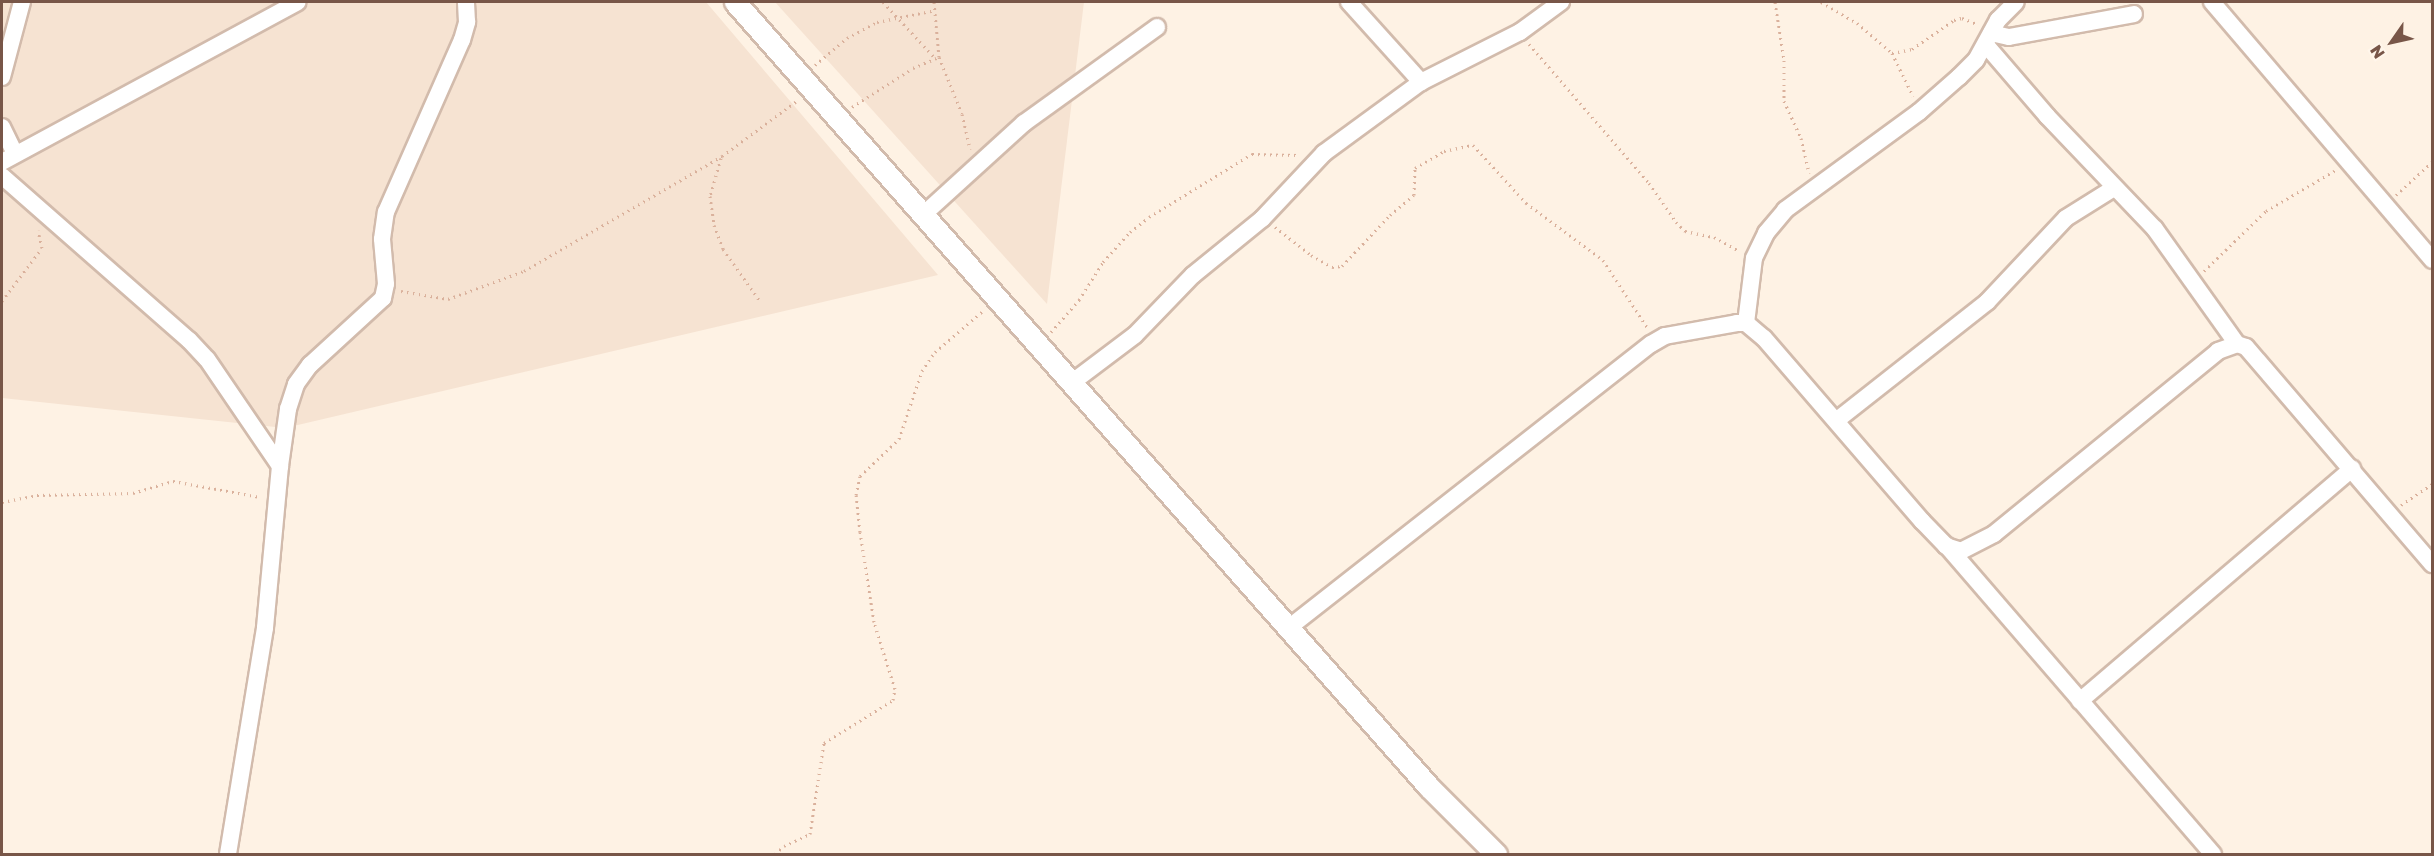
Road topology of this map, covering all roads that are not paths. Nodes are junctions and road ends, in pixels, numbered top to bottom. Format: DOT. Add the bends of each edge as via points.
graph roads {
  1 [pos="22,2"];
  2 [pos="298,2"];
  3 [pos="466,2"];
  4 [pos="735,2"];
  5 [pos="1349,2"];
  6 [pos="1561,2"];
  7 [pos="2016,2"];
  8 [pos="2212,2"];
  9 [pos="2134,14"];
  10 [pos="1157,27"];
  11 [pos="1988,39"];
  12 [pos="2,76"];
  13 [pos="1421,82"];
  14 [pos="2,127"];
  15 [pos="8,158"];
  16 [pos="2,176"];
  17 [pos="2114,188"];
  18 [pos="924,214"];
  19 [pos="2433,260"];
  20 [pos="1746,323"];
  21 [pos="2237,344"];
  22 [pos="1074,381"];
  23 [pos="1837,420"];
  24 [pos="280,466"];
  25 [pos="2352,469"];
  26 [pos="1947,546"];
  27 [pos="2433,564"];
  28 [pos="1291,626"];
  29 [pos="2080,702"];
  30 [pos="228,855"];
  31 [pos="1496,855"];
  32 [pos="2212,855"];
  1 -- 12 [label="street"];
  2 -- 15 [label="street"];
  3 -- 24 [label="street" via="467,22 462,40 386,212 382,238 386,284 383,298 310,365 296,384 288,409"];
  4 -- 18 [label="street"];
  5 -- 13 [label="street"];
  6 -- 13 [label="street" via="1520,32"];
  7 -- 11 [label="street"];
  8 -- 19 [label="street"];
  9 -- 11 [label="street"];
  10 -- 18 [label="street" via="1060,95"];
  11 -- 17 [label="street"];
  11 -- 20 [label="street" via="1976,60 1919,112 1806,190 1766,233 1754,258"];
  13 -- 22 [label="street" via="1324,153 1262,219 1193,275 1117,351"];
  14 -- 15 [label="street"];
  16 -- 24 [label="street" via="195,346"];
  17 -- 21 [label="street" via="2155,230"];
  17 -- 23 [label="street" via="2066,218 1987,302"];
  18 -- 22 [label="street"];
  20 -- 23 [label="street"];
  20 -- 28 [label="street" via="1681,332 1657,340"];
  21 -- 25 [label="street" via="2253,354"];
  21 -- 26 [label="street" via="2218,351 1994,534 1961,551"];
  22 -- 28 [label="street"];
  23 -- 26 [label="street"];
  24 -- 30 [label="street" via="265,628"];
  25 -- 27 [label="street"];
  25 -- 29 [label="street"];
  26 -- 29 [label="street"];
  28 -- 31 [label="street" via="1429,786"];
  29 -- 32 [label="street"];
}
